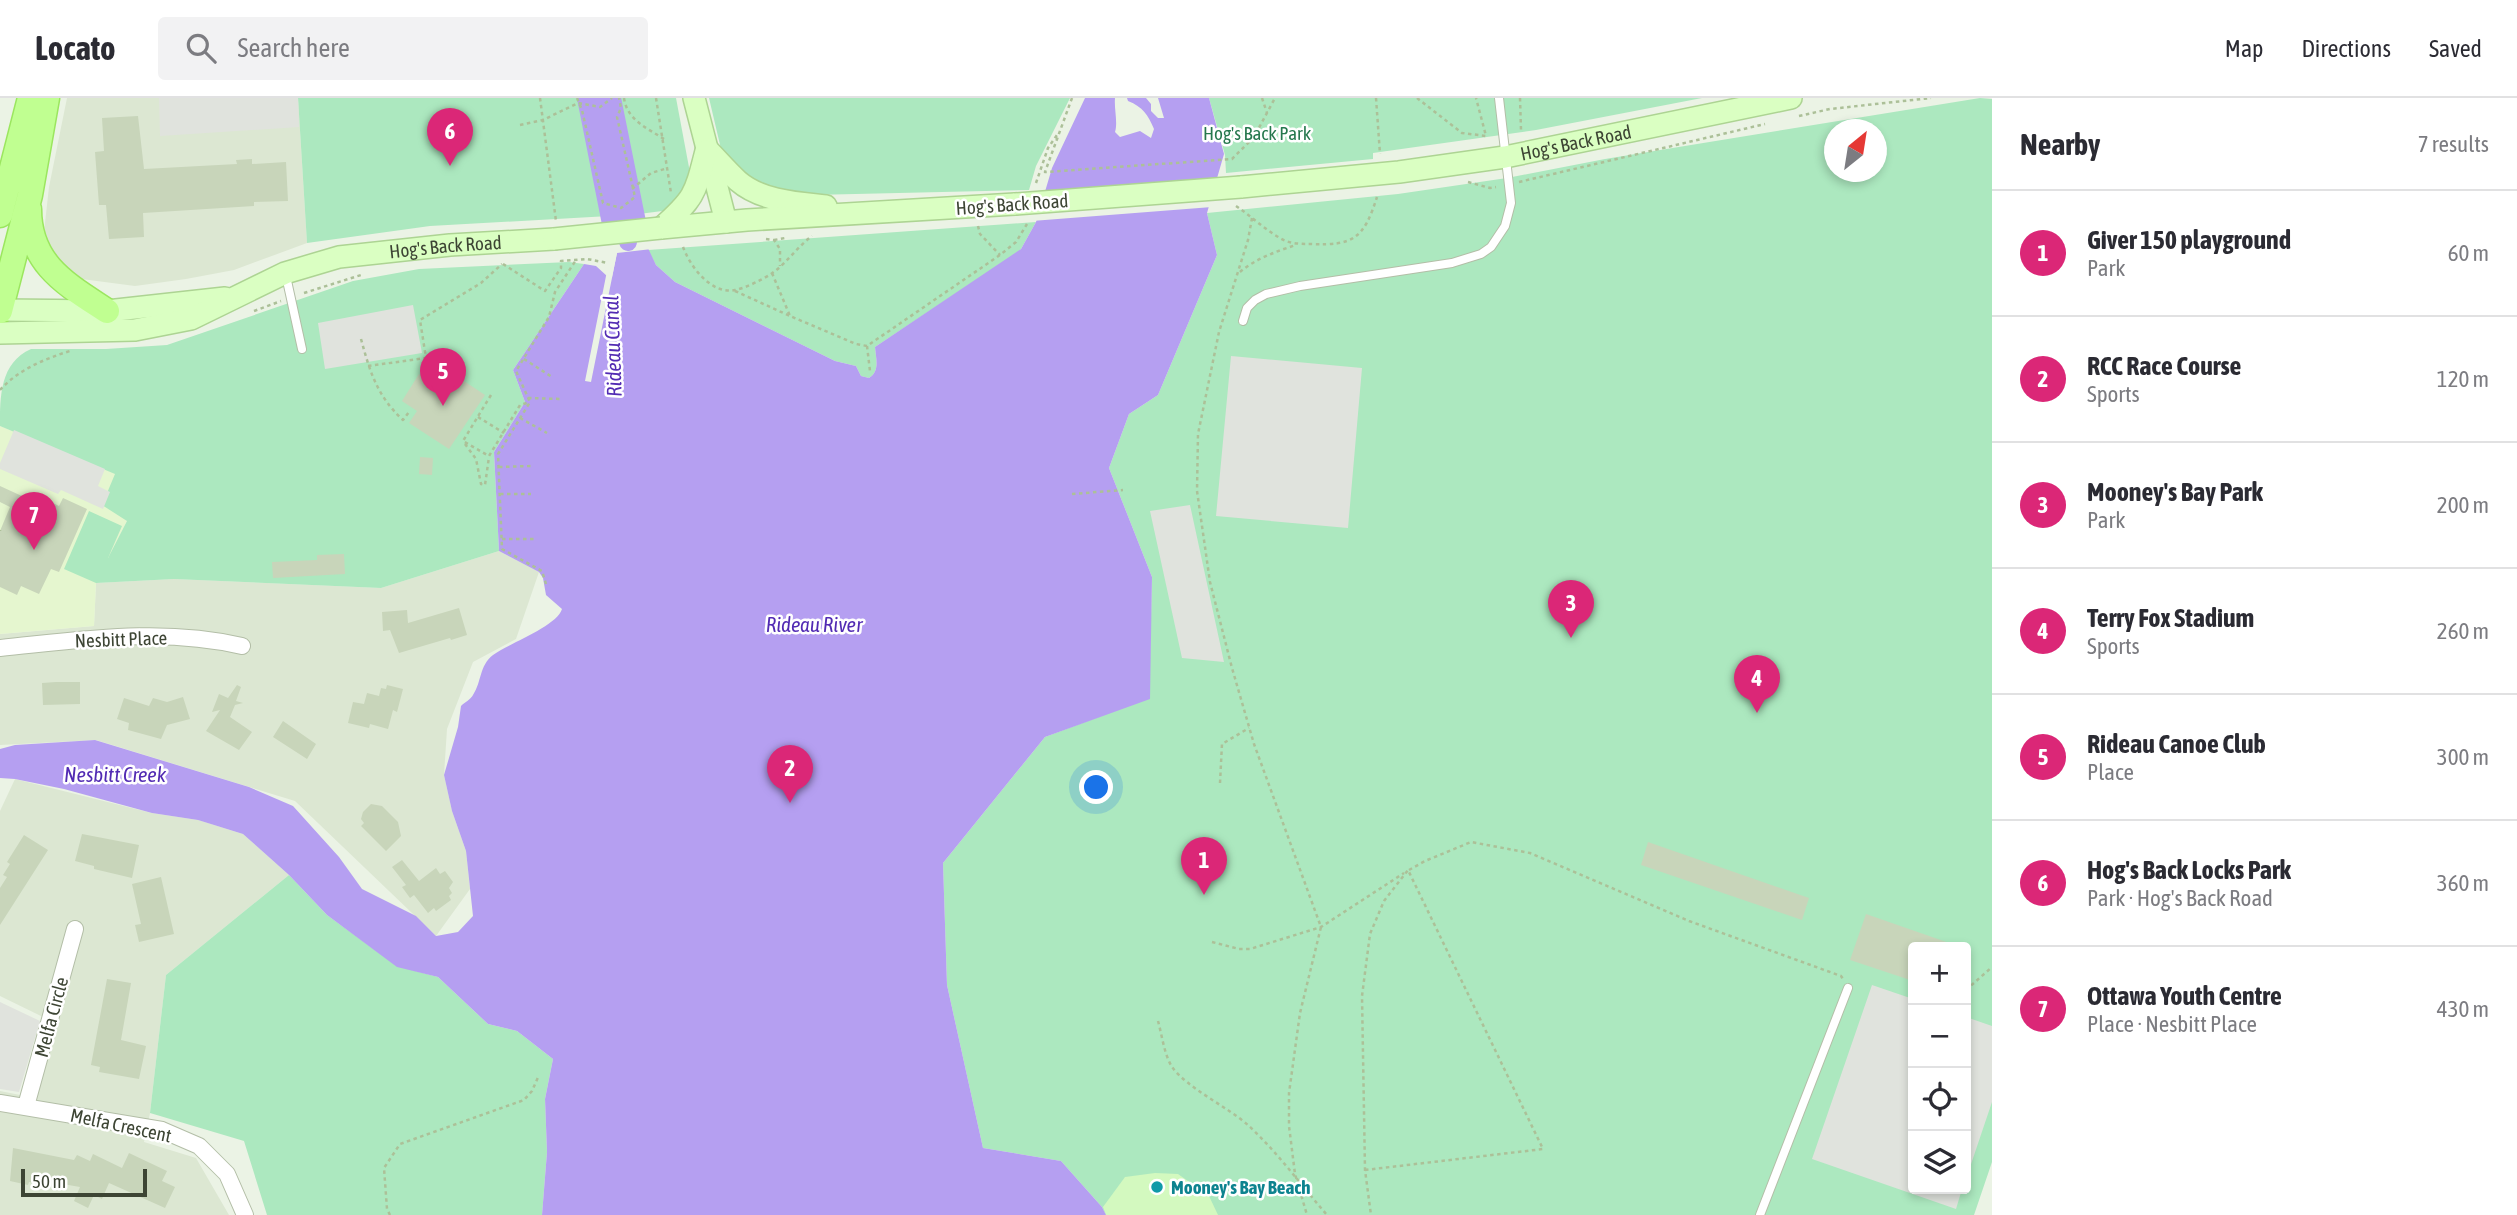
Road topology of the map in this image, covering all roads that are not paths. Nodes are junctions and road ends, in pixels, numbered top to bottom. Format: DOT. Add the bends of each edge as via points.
graph roads {
  1 [pos="30,98"];
  2 [pos="47,98"];
  3 [pos="694,98"];
  4 [pos="1499,98"];
  5 [pos="1791,108"];
  6 [pos="707,149"];
  7 [pos="1505,157"];
  8 [pos="30,195"];
  9 [pos="887,212"];
  10 [pos="0,215"];
  11 [pos="726,222"];
  12 [pos="662,228"];
  13 [pos="285,273"];
  14 [pos="234,297"];
  15 [pos="0,311"];
  16 [pos="107,312"];
  17 [pos="1243,321"];
  18 [pos="0,333"];
  19 [pos="302,349"];
  20 [pos="242,646"];
  21 [pos="0,648"];
  22 [pos="75,929"];
  23 [pos="1848,988"];
  24 [pos="0,1102"];
  25 [pos="26,1106"];
  26 [pos="246,1215"];
  27 [pos="1760,1215"];
  1 -- 10 [label="main road"];
  2 -- 8 [label="main road"];
  3 -- 6 [label="main road"];
  4 -- 7 [label="lane"];
  5 -- 7 [label="main road, Hog's Back Road"];
  6 -- 9 [label="main road" via="738,181 756,192 791,202"];
  6 -- 11 [label="main road"];
  6 -- 12 [label="main road" via="695,192"];
  7 -- 9 [label="main road, Hog's Back Road, bridge" via="1236,195"];
  7 -- 17 [label="lane" via="1511,203 1498,239 1481,254 1452,263 1266,294 1247,308"];
  8 -- 15 [label="main road"];
  8 -- 16 [label="main road" via="31,230 44,262 64,283"];
  9 -- 11 [label="main road, Hog's Back Road"];
  11 -- 12 [label="main road, Hog's Back Road"];
  12 -- 13 [label="main road, Hog's Back Road, bridge" via="555,230 339,257"];
  13 -- 14 [label="main road, Hog's Back Road"];
  13 -- 19 [label="lane"];
  14 -- 16 [label="main road, Hog's Back Road"];
  14 -- 18 [label="main road, Hog's Back Road" via="191,319 135,330"];
  15 -- 16 [label="main road, Hog's Back Road"];
  20 -- 21 [label="street, Nesbitt Place" via="208,638 138,635"];
  22 -- 25 [label="street, Melfa Circle"];
  23 -- 27 [label="lane"];
  24 -- 25 [label="street, Melfa Crescent"];
  25 -- 26 [label="street, Melfa Crescent" via="162,1130 199,1146 226,1174"];
}
